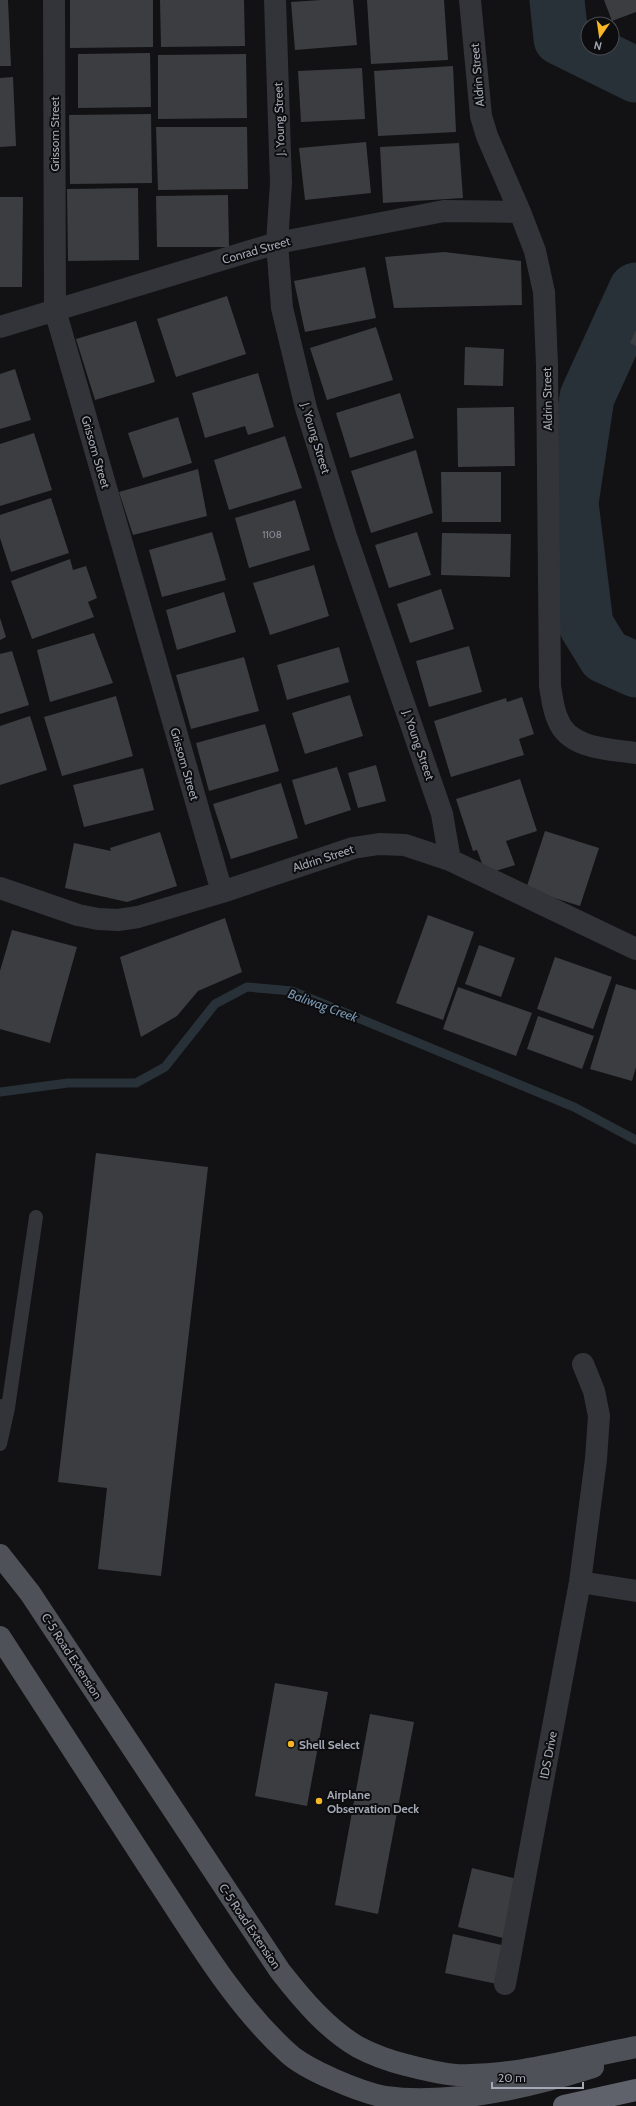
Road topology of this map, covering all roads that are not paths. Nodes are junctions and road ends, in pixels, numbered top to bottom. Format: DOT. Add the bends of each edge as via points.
graph roads {
  1 [pos="54,0"];
  2 [pos="275,0"];
  3 [pos="470,0"];
  4 [pos="520,212"];
  5 [pos="277,242"];
  6 [pos="55,310"];
  7 [pos="0,327"];
  8 [pos="636,753"];
  9 [pos="450,860"];
  10 [pos="0,888"];
  11 [pos="222,892"];
  12 [pos="636,949"];
  13 [pos="36,1218"];
  14 [pos="583,1364"];
  15 [pos="4,1407"];
  16 [pos="0,1444"];
  17 [pos="0,1555"];
  18 [pos="580,1582"];
  19 [pos="636,1592"];
  20 [pos="0,1637"];
  21 [pos="505,1984"];
  22 [pos="636,2047"];
  23 [pos="636,2054"];
  24 [pos="636,2090"];
  25 [pos="564,2106"];
  1 -- 6 [label="street, Grissom Street"];
  2 -- 5 [label="street, J. Young Street" via="281,183"];
  3 -- 4 [label="street, Aldrin Street" via="481,116"];
  4 -- 5 [label="street, Conrad Street" via="444,211"];
  4 -- 8 [label="street, Aldrin Street" via="535,251 544,292 550,686 558,720 567,735 604,749"];
  5 -- 6 [label="street, Conrad Street"];
  5 -- 9 [label="street, J. Young Street" via="282,308 306,408 346,536 442,814"];
  6 -- 7 [label="street, Conrad Street"];
  6 -- 11 [label="street, Grissom Street"];
  9 -- 11 [label="street, Aldrin Street" via="405,845 379,844 353,848"];
  9 -- 12 [label="street, Aldrin Street"];
  10 -- 11 [label="street, Aldrin Street" via="78,915 111,920 138,917"];
  13 -- 15 [label="lane"];
  14 -- 18 [label="street, IDS Drive" via="594,1391 599,1416"];
  15 -- 16 [label="lane"];
  17 -- 22 [label="main road, C-5 Road Extension" via="30,1593 280,1971 295,1991 337,2032 358,2047 388,2060 455,2075 512,2071"];
  18 -- 19 [label="street"];
  18 -- 21 [label="street, IDS Drive"];
  20 -- 23 [label="main road" via="210,1960 253,2018 289,2055 325,2077 385,2097 423,2100 468,2099 546,2082"];
  24 -- 25 [label="highway"];
}
